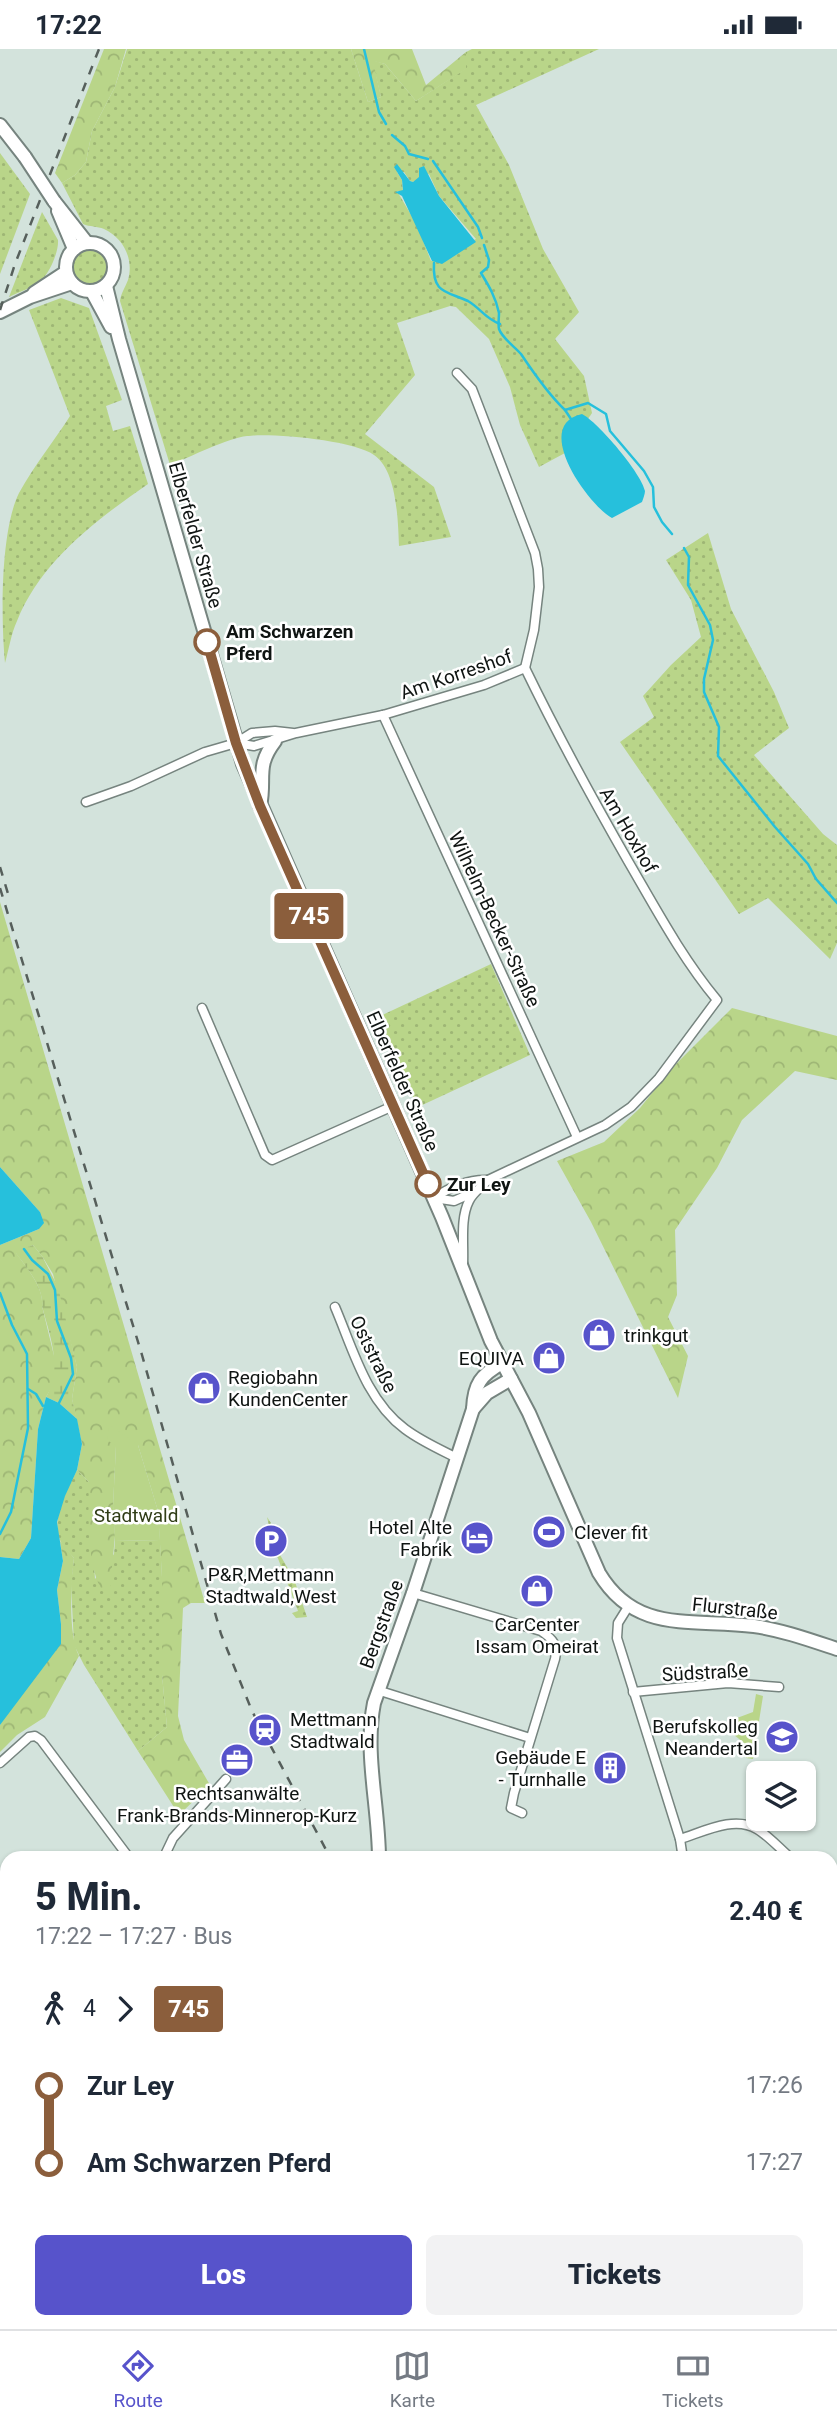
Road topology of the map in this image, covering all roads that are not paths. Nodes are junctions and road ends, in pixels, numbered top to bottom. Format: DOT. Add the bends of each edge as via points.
graph roads {
  1 [pos="0,125"];
  2 [pos="55,202"];
  3 [pos="87,243"];
  4 [pos="74,249"];
  5 [pos="69,277"];
  6 [pos="106,286"];
  7 [pos="92,292"];
  8 [pos="0,312"];
  9 [pos="119,339"];
  10 [pos="457,373"];
  11 [pos="525,668"];
  12 [pos="383,715"];
  13 [pos="296,733"];
  14 [pos="275,741"];
  15 [pos="236,743"];
  16 [pos="86,802"];
  17 [pos="260,806"];
  18 [pos="201,1008"];
  19 [pos="393,1106"];
  20 [pos="577,1137"];
  21 [pos="488,1180"];
  22 [pos="475,1192"];
  23 [pos="434,1198"];
  24 [pos="463,1267"];
  25 [pos="335,1307"];
  26 [pos="502,1363"];
  27 [pos="511,1379"];
  28 [pos="473,1409"];
  29 [pos="457,1458"];
  30 [pos="413,1593"];
  31 [pos="628,1607"];
  32 [pos="837,1649"];
  33 [pos="779,1687"];
  34 [pos="377,1690"];
  35 [pos="633,1692"];
  36 [pos="530,1738"];
  37 [pos="0,1763"];
  38 [pos="226,1779"];
  39 [pos="522,1813"];
  40 [pos="680,1839"];
  41 [pos="124,1851"];
  42 [pos="167,1851"];
  43 [pos="378,1851"];
  44 [pos="682,1851"];
  45 [pos="782,1851"];
  1 -- 2 [label="main road, bridge"];
  2 -- 3 [label="main road"];
  2 -- 4 [label="main road"];
  3 -- 4 [label="main road"];
  3 -- 6 [label="main road" via="103,247 113,260 114,272"];
  4 -- 5 [label="main road" via="66,262"];
  5 -- 7 [label="main road" via="81,290"];
  5 -- 8 [label="main road"];
  6 -- 7 [label="main road"];
  6 -- 9 [label="main road, Elberfelder Straße"];
  7 -- 9 [label="main road, Elberfelder Straße"];
  9 -- 15 [label="main road, Elberfelder Straße"];
  10 -- 11 [label="street, Am Korreshof" via="472,389 535,553 539,587"];
  11 -- 12 [label="street, Am Korreshof"];
  11 -- 20 [label="street, Am Hoxhof" via="664,924 717,1000 659,1078 631,1107"];
  12 -- 13 [label="street, Am Korreshof"];
  12 -- 20 [label="street, Wilhelm-Becker-Straße"];
  13 -- 14 [label="street, Am Korreshof"];
  13 -- 15 [label="street, Am Korreshof" via="251,733"];
  14 -- 15 [label="street, Am Korreshof" via="254,746"];
  14 -- 17 [label="main road" via="262,761"];
  15 -- 16 [label="street"];
  15 -- 17 [label="main road, Elberfelder Straße"];
  17 -- 19 [label="main road, Elberfelder Straße"];
  18 -- 19 [label="street" via="265,1155 272,1160"];
  19 -- 23 [label="main road, Elberfelder Straße"];
  20 -- 21 [label="street"];
  21 -- 22 [label="street"];
  21 -- 23 [label="street" via="475,1179"];
  22 -- 23 [label="street" via="454,1201"];
  22 -- 24 [label="street" via="463,1223"];
  23 -- 24 [label="main road, Elberfelder Straße"];
  24 -- 26 [label="main road, Elberfelder Straße"];
  25 -- 29 [label="street, Oststraße" via="366,1381 388,1414 418,1438"];
  26 -- 27 [label="main road, Elberfelder Straße"];
  26 -- 28 [label="main road, Bergstraße" via="482,1376"];
  27 -- 28 [label="main road" via="487,1393"];
  27 -- 31 [label="main road, Elberfelder Straße" via="595,1567 610,1591"];
  28 -- 29 [label="main road, Bergstraße"];
  29 -- 30 [label="main road, Bergstraße"];
  30 -- 34 [label="main road, Bergstraße"];
  30 -- 36 [label="street" via="541,1631 554,1641 555,1659"];
  31 -- 32 [label="main road, Flurstraße" via="666,1621 755,1626"];
  31 -- 35 [label="street" via="618,1623 617,1637"];
  33 -- 35 [label="street, Südstraße" via="728,1683"];
  34 -- 36 [label="street"];
  34 -- 43 [label="main road, Bergstraße" via="370,1742"];
  35 -- 40 [label="street"];
  36 -- 39 [label="street" via="511,1808"];
  37 -- 41 [label="street" via="27,1739 38,1737"];
  38 -- 42 [label="street" via="173,1837"];
  40 -- 44 [label="street"];
  40 -- 45 [label="street" via="741,1823"];
}
